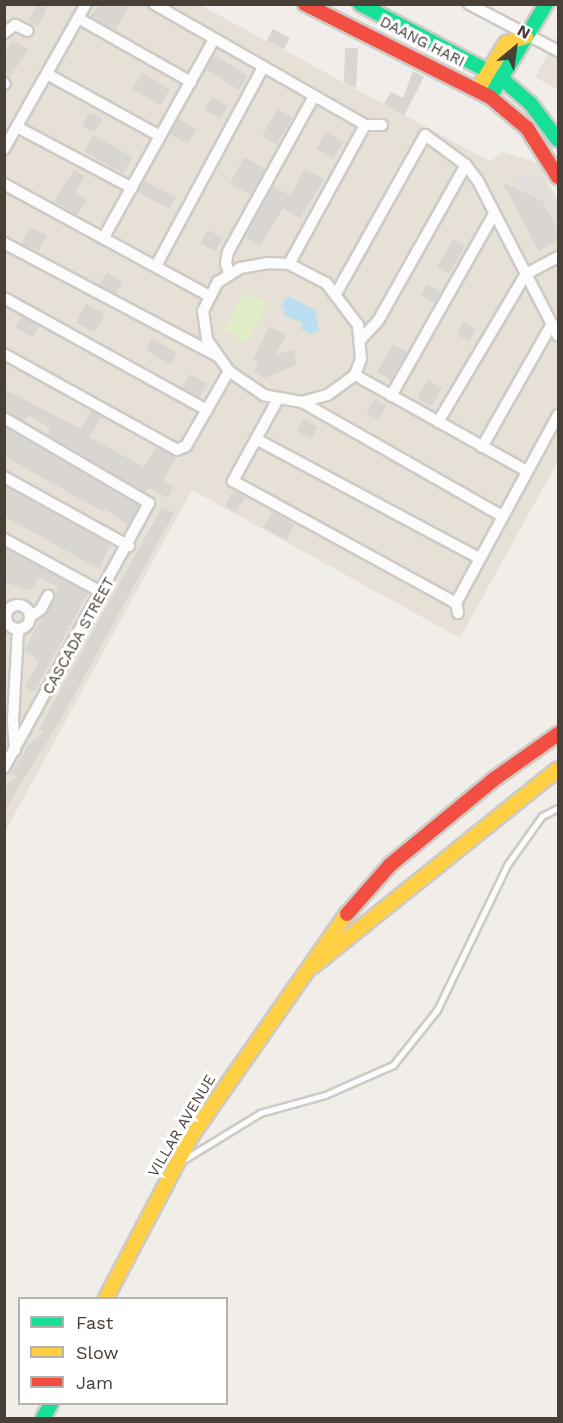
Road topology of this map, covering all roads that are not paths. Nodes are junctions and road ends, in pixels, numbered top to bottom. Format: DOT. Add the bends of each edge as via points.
graph roads {
  1 [pos="86,4"];
  2 [pos="154,4"];
  3 [pos="305,4"];
  4 [pos="360,4"];
  5 [pos="469,4"];
  6 [pos="546,4"];
  7 [pos="78,18"];
  8 [pos="28,31"];
  9 [pos="4,33"];
  10 [pos="526,37"];
  11 [pos="214,39"];
  12 [pos="558,51"];
  13 [pos="263,67"];
  14 [pos="46,74"];
  15 [pos="495,74"];
  16 [pos="191,82"];
  17 [pos="484,93"];
  18 [pos="314,96"];
  19 [pos="544,119"];
  20 [pos="558,123"];
  21 [pos="365,125"];
  22 [pos="382,125"];
  23 [pos="17,127"];
  24 [pos="160,136"];
  25 [pos="558,140"];
  26 [pos="4,150"];
  27 [pos="466,165"];
  28 [pos="558,177"];
  29 [pos="4,184"];
  30 [pos="132,188"];
  31 [pos="494,214"];
  32 [pos="105,237"];
  33 [pos="4,243"];
  34 [pos="558,257"];
  35 [pos="289,264"];
  36 [pos="156,267"];
  37 [pos="229,273"];
  38 [pos="526,274"];
  39 [pos="337,292"];
  40 [pos="207,296"];
  41 [pos="4,298"];
  42 [pos="552,324"];
  43 [pos="558,336"];
  44 [pos="362,338"];
  45 [pos="4,354"];
  46 [pos="217,357"];
  47 [pos="229,371"];
  48 [pos="355,375"];
  49 [pos="392,396"];
  50 [pos="278,399"];
  51 [pos="302,402"];
  52 [pos="207,410"];
  53 [pos="558,415"];
  54 [pos="4,418"];
  55 [pos="438,422"];
  56 [pos="256,439"];
  57 [pos="482,447"];
  58 [pos="527,471"];
  59 [pos="4,477"];
  60 [pos="502,516"];
  61 [pos="4,538"];
  62 [pos="129,546"];
  63 [pos="479,558"];
  64 [pos="103,593"];
  65 [pos="48,596"];
  66 [pos="6,607"];
  67 [pos="30,617"];
  68 [pos="18,630"];
  69 [pos="558,734"];
  70 [pos="15,750"];
  71 [pos="4,768"];
  72 [pos="558,769"];
  73 [pos="558,808"];
  74 [pos="300,978"];
  75 [pos="176,1164"];
  76 [pos="107,1297"];
  77 [pos="51,1405"];
  78 [pos="44,1419"];
  1 -- 7 [label="street"];
  2 -- 11 [label="street"];
  3 -- 17 [label="street, DAANG HARI"];
  4 -- 15 [label="street, DAANG HARI"];
  5 -- 10 [label="street"];
  6 -- 10 [label="street"];
  7 -- 14 [label="street"];
  7 -- 16 [label="street"];
  8 -- 9 [label="street" via="15,25"];
  10 -- 12 [label="street"];
  10 -- 15 [label="street"];
  11 -- 13 [label="street"];
  11 -- 16 [label="street"];
  13 -- 18 [label="street"];
  13 -- 36 [label="street"];
  14 -- 23 [label="street"];
  14 -- 24 [label="street"];
  15 -- 17 [label="street"];
  15 -- 19 [label="street, DAANG HARI"];
  16 -- 24 [label="street"];
  17 -- 28 [label="street, DAANG HARI" via="527,128"];
  18 -- 21 [label="street"];
  18 -- 37 [label="street" via="228,252"];
  19 -- 20 [label="lane"];
  19 -- 25 [label="street, DAANG HARI"];
  21 -- 22 [label="street"];
  21 -- 35 [label="street"];
  23 -- 26 [label="street"];
  23 -- 30 [label="street"];
  24 -- 30 [label="street"];
  27 -- 31 [label="street"];
  27 -- 39 [label="street" via="425,135"];
  27 -- 44 [label="street" via="378,321"];
  29 -- 32 [label="street"];
  30 -- 32 [label="street"];
  31 -- 38 [label="street"];
  31 -- 49 [label="street"];
  32 -- 36 [label="street"];
  33 -- 46 [label="street"];
  34 -- 38 [label="street"];
  35 -- 37 [label="street" via="269,263"];
  35 -- 39 [label="street"];
  36 -- 40 [label="street"];
  37 -- 40 [label="street"];
  38 -- 42 [label="street"];
  38 -- 55 [label="street"];
  39 -- 44 [label="street" via="351,311"];
  40 -- 46 [label="street" via="203,323"];
  41 -- 52 [label="street"];
  42 -- 43 [label="street"];
  42 -- 57 [label="street"];
  44 -- 48 [label="street"];
  45 -- 52 [label="street" via="177,450 186,446"];
  46 -- 47 [label="street"];
  47 -- 50 [label="street" via="254,389"];
  47 -- 52 [label="street"];
  48 -- 49 [label="street"];
  48 -- 51 [label="street" via="327,395"];
  49 -- 55 [label="street"];
  50 -- 51 [label="street"];
  50 -- 56 [label="street"];
  51 -- 60 [label="street"];
  53 -- 58 [label="street"];
  54 -- 62 [label="street, CASCADA STREET" via="150,503"];
  55 -- 57 [label="street"];
  56 -- 63 [label="street"];
  56 -- 63 [label="street" via="233,481 457,608"];
  57 -- 58 [label="street"];
  58 -- 60 [label="street"];
  59 -- 62 [label="street"];
  60 -- 63 [label="street"];
  61 -- 64 [label="street"];
  62 -- 64 [label="street, CASCADA STREET"];
  64 -- 70 [label="street, CASCADA STREET"];
  65 -- 67 [label="street" via="41,609"];
  66 -- 67 [label="street" via="24,606"];
  66 -- 68 [label="street" via="5,621"];
  67 -- 68 [label="street" via="28,624"];
  68 -- 70 [label="street" via="12,720"];
  69 -- 74 [label="street, VILLAR AVENUE" via="493,780 390,865 332,931"];
  70 -- 71 [label="street, CASCADA STREET"];
  72 -- 74 [label="street, VILLAR AVENUE"];
  73 -- 75 [label="lane" via="542,816 507,865 437,1010 393,1065 325,1095 260,1113"];
  74 -- 75 [label="street, VILLAR AVENUE" via="255,1038"];
  75 -- 76 [label="street, VILLAR AVENUE"];
  77 -- 78 [label="street"];
}
